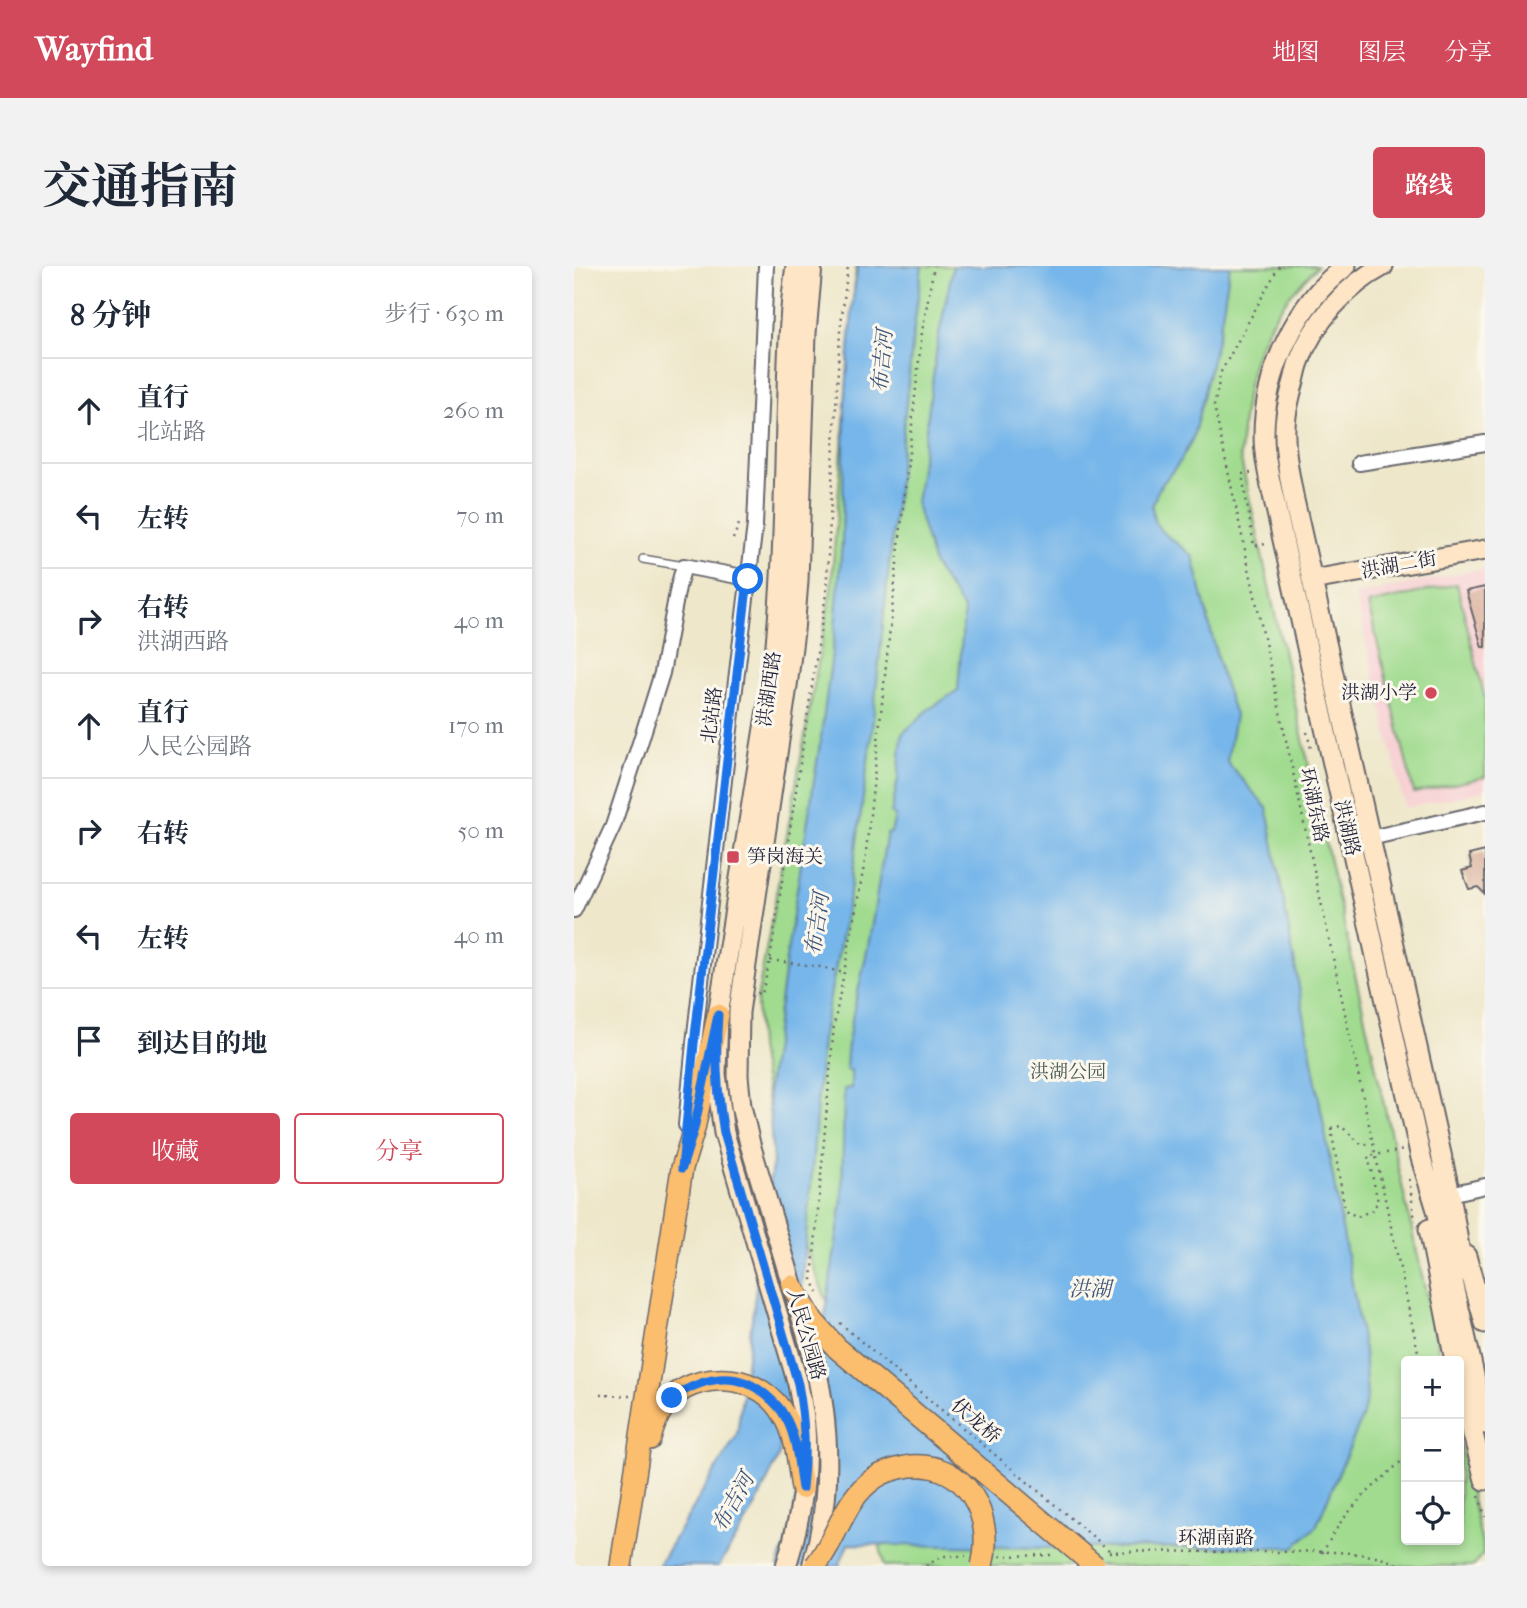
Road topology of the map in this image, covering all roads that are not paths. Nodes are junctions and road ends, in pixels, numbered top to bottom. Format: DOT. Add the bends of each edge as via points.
graph roads {
  1 [pos="766,266"];
  2 [pos="796,266"];
  3 [pos="812,266"];
  4 [pos="1346,266"];
  5 [pos="1383,266"];
  6 [pos="1485,443"];
  7 [pos="1359,464"];
  8 [pos="1485,550"];
  9 [pos="643,559"];
  10 [pos="684,566"];
  11 [pos="748,579"];
  12 [pos="1312,580"];
  13 [pos="1485,812"];
  14 [pos="1370,838"];
  15 [pos="574,910"];
  16 [pos="718,1015"];
  17 [pos="741,1106"];
  18 [pos="720,1109"];
  19 [pos="1413,1154"];
  20 [pos="682,1168"];
  21 [pos="1485,1186"];
  22 [pos="1450,1194"];
  23 [pos="792,1286"];
  24 [pos="1485,1323"];
  25 [pos="1454,1356"];
  26 [pos="1485,1377"];
  27 [pos="1464,1400"];
  28 [pos="1483,1417"];
  29 [pos="1485,1480"];
  30 [pos="639,1481"];
  31 [pos="802,1488"];
  32 [pos="1101,1557"];
  33 [pos="983,1559"];
  34 [pos="621,1566"];
  35 [pos="637,1566"];
  36 [pos="786,1566"];
  37 [pos="813,1566"];
  1 -- 11 [label="street, 北站路" via="755,525"];
  2 -- 16 [label="street, 洪湖西路" via="779,623"];
  3 -- 17 [label="street, 洪湖西路" via="798,581 739,1012"];
  4 -- 19 [label="street, 洪湖路" via="1316,296 1280,354 1264,436"];
  5 -- 12 [label="street, 洪湖路" via="1352,287 1312,335 1286,411 1287,460"];
  6 -- 7 [label="street"];
  8 -- 12 [label="street, 洪湖二街"];
  9 -- 10 [label="lane"];
  10 -- 11 [label="street"];
  10 -- 15 [label="street" via="662,673 641,740 613,826"];
  11 -- 20 [label="street, 北站路"];
  12 -- 14 [label="street, 洪湖路"];
  13 -- 14 [label="street"];
  14 -- 22 [label="street, 洪湖路"];
  16 -- 18 [label="street, 洪湖西路"];
  16 -- 20 [label="main road"];
  17 -- 23 [label="street, 人民公园路"];
  18 -- 31 [label="street, 人民公园路" via="798,1384 805,1427"];
  19 -- 25 [label="street"];
  19 -- 28 [label="street, 洪湖路" via="1437,1210"];
  20 -- 30 [label="main road"];
  21 -- 22 [label="street"];
  22 -- 24 [label="street"];
  22 -- 26 [label="street, 洪湖路"];
  23 -- 32 [label="main road, bridge" via="813,1321 837,1348"];
  23 -- 37 [label="street, 人民公园路, bridge" via="819,1379 828,1452 827,1498"];
  27 -- 29 [label="street"];
  30 -- 31 [label="main road" via="662,1409 689,1387 716,1379 747,1383 776,1403 791,1430"];
  30 -- 34 [label="main road"];
  30 -- 35 [label="main road"];
  31 -- 36 [label="street, 人民公园路"];
  33 -- 37 [label="main road, bridge" via="984,1522 971,1493 940,1470 920,1465 877,1476 862,1488"];
}
